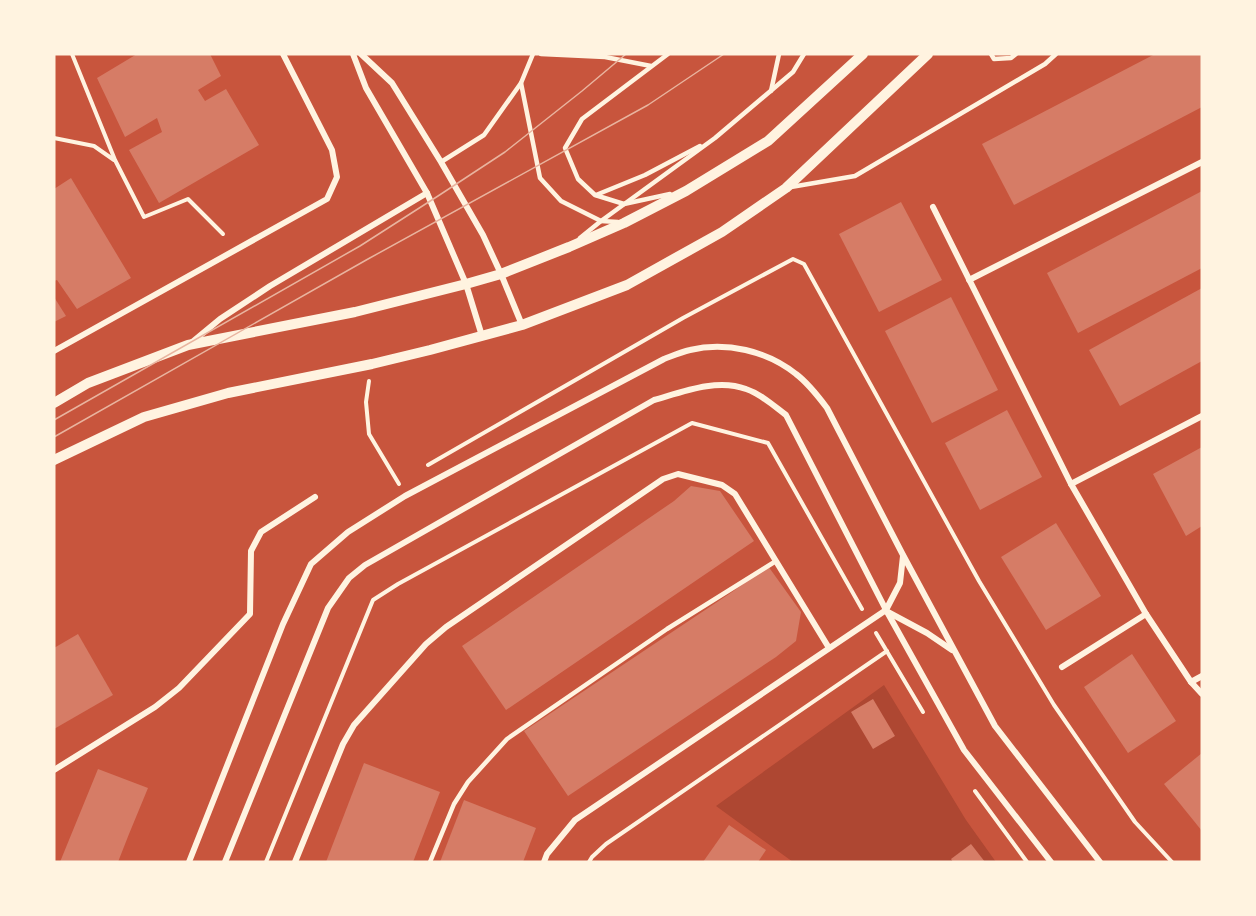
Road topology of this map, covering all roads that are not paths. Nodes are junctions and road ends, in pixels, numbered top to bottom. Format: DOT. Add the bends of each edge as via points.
graph roads {
  1 [pos="283,54"];
  2 [pos="353,54"];
  3 [pos="361,54"];
  4 [pos="532,54"];
  5 [pos="541,54"];
  6 [pos="668,54"];
  7 [pos="779,54"];
  8 [pos="804,54"];
  9 [pos="862,54"];
  10 [pos="928,54"];
  11 [pos="991,54"];
  12 [pos="1016,54"];
  13 [pos="1056,54"];
  14 [pos="651,66"];
  15 [pos="521,83"];
  16 [pos="771,91"];
  17 [pos="716,138"];
  18 [pos="441,162"];
  19 [pos="1202,162"];
  20 [pos="786,188"];
  21 [pos="686,191"];
  22 [pos="427,193"];
  23 [pos="595,195"];
  24 [pos="624,204"];
  25 [pos="933,207"];
  26 [pos="601,221"];
  27 [pos="624,223"];
  28 [pos="569,247"];
  29 [pos="501,274"];
  30 [pos="969,280"];
  31 [pos="466,284"];
  32 [pos="522,325"];
  33 [pos="482,336"];
  34 [pos="188,345"];
  35 [pos="54,351"];
  36 [pos="54,403"];
  37 [pos="1202,416"];
  38 [pos="54,460"];
  39 [pos="1071,484"];
  40 [pos="315,497"];
  41 [pos="903,555"];
  42 [pos="776,561"];
  43 [pos="885,610"];
  44 [pos="1146,614"];
  45 [pos="829,648"];
  46 [pos="955,652"];
  47 [pos="1062,667"];
  48 [pos="1202,676"];
  49 [pos="1191,682"];
  50 [pos="1202,694"];
  51 [pos="54,770"];
  52 [pos="189,862"];
  53 [pos="225,862"];
  54 [pos="295,862"];
  55 [pos="430,862"];
  56 [pos="544,862"];
  57 [pos="1051,862"];
  58 [pos="1100,862"];
  1 -- 35 [label="street" via="332,150 337,177 327,199"];
  2 -- 22 [label="street" via="366,88"];
  3 -- 18 [label="street" via="392,83"];
  4 -- 15 [label="lane"];
  5 -- 14 [label="lane" via="605,57"];
  6 -- 14 [label="lane"];
  7 -- 16 [label="lane"];
  8 -- 16 [label="lane" via="793,72"];
  9 -- 21 [label="street" via="768,141"];
  10 -- 20 [label="street"];
  11 -- 12 [label="lane" via="994,59"];
  13 -- 20 [label="lane" via="855,176"];
  14 -- 23 [label="lane" via="582,119 564,147 578,179"];
  15 -- 18 [label="lane" via="484,135"];
  15 -- 26 [label="lane" via="540,178 561,201"];
  16 -- 17 [label="lane"];
  17 -- 23 [label="lane" via="645,175"];
  17 -- 24 [label="lane"];
  18 -- 29 [label="street"];
  19 -- 30 [label="street"];
  20 -- 32 [label="street" via="722,232 627,285"];
  21 -- 24 [label="lane"];
  21 -- 27 [label="street"];
  22 -- 31 [label="street"];
  22 -- 34 [label="street" via="270,286"];
  23 -- 24 [label="lane"];
  24 -- 26 [label="lane"];
  25 -- 30 [label="street"];
  26 -- 27 [label="lane"];
  26 -- 28 [label="lane"];
  27 -- 28 [label="street"];
  28 -- 29 [label="street"];
  29 -- 31 [label="street"];
  29 -- 32 [label="street"];
  30 -- 39 [label="street"];
  31 -- 33 [label="street"];
  31 -- 34 [label="street" via="355,312"];
  32 -- 33 [label="street"];
  33 -- 38 [label="street" via="372,364 228,393 144,417"];
  34 -- 36 [label="street" via="88,383"];
  37 -- 39 [label="street"];
  39 -- 44 [label="street"];
  40 -- 51 [label="street" via="261,531 251,551 250,614 179,688"];
  41 -- 43 [label="street" via="900,583"];
  41 -- 46 [label="street"];
  41 -- 52 [label="street" via="827,408 798,375 778,361 731,347 710,346 663,358 405,496 348,531 311,564 283,624"];
  42 -- 45 [label="street"];
  42 -- 54 [label="street" via="735,494 722,484 678,474 663,479 426,644 354,724"];
  42 -- 55 [label="lane" via="667,629 507,739 468,782 454,804"];
  43 -- 45 [label="street"];
  43 -- 46 [label="street"];
  43 -- 53 [label="street" via="786,415 746,388 725,385 701,386 654,400 365,565 349,578 328,608"];
  43 -- 57 [label="street" via="964,750"];
  44 -- 47 [label="street"];
  44 -- 49 [label="street"];
  45 -- 56 [label="street" via="575,820"];
  46 -- 58 [label="street" via="996,726"];
  48 -- 49 [label="street"];
  49 -- 50 [label="street"];
}
